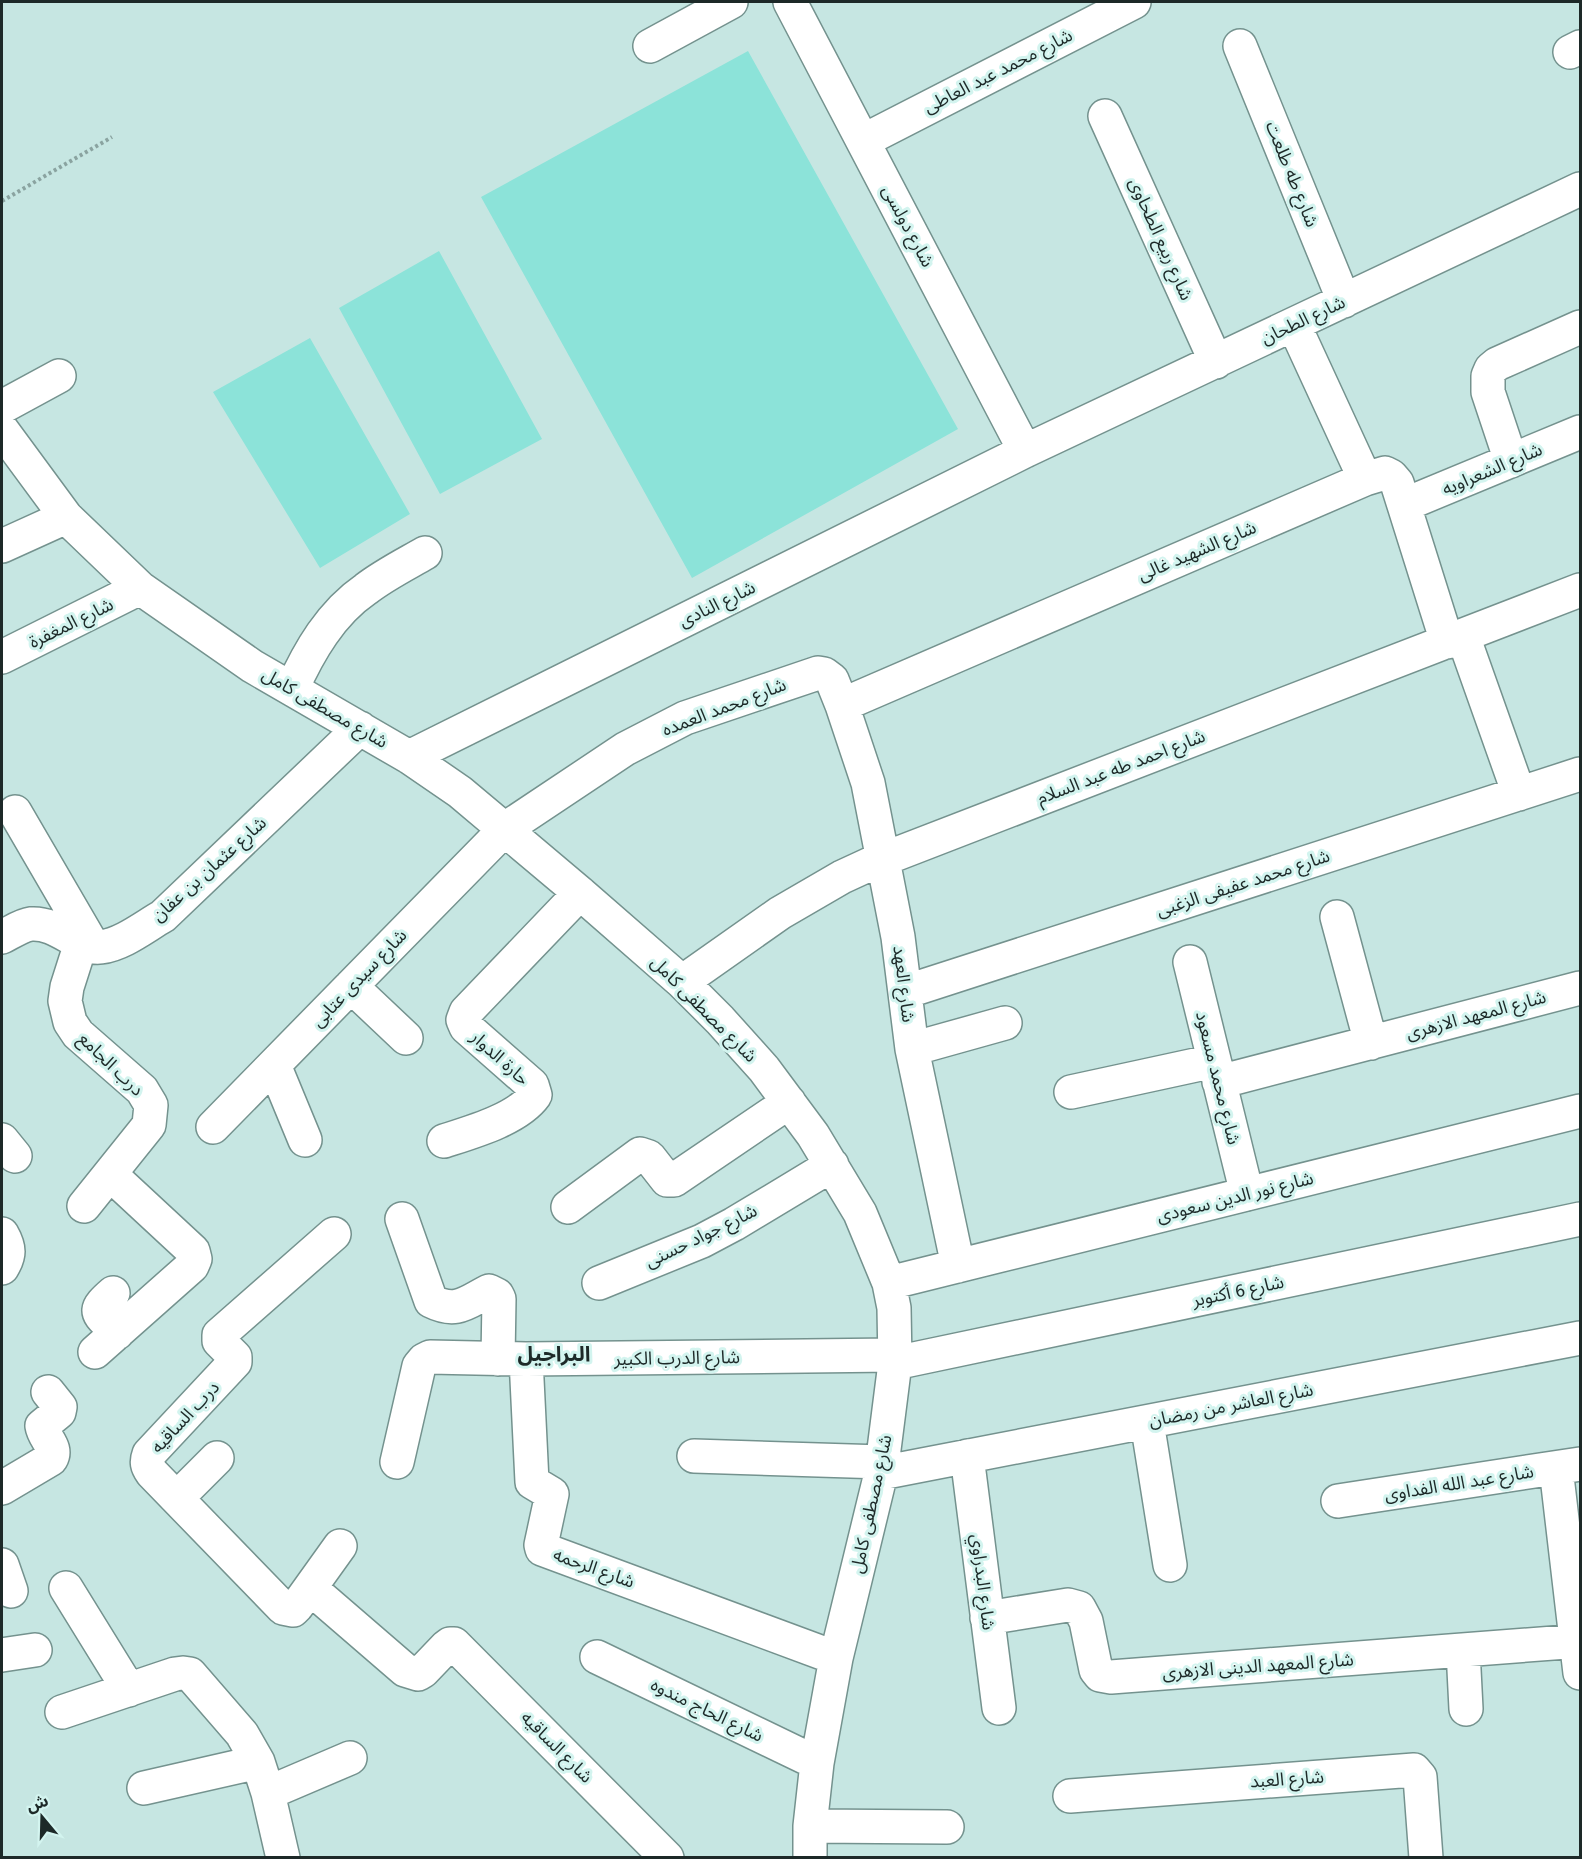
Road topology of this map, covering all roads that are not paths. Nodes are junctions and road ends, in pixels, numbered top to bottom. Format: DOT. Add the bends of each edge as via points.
graph roads {
  1 [pos="731,2"];
  2 [pos="790,2"];
  3 [pos="1134,2"];
  4 [pos="650,46"];
  5 [pos="1240,46"];
  6 [pos="1105,116"];
  7 [pos="863,141"];
  8 [pos="1581,189"];
  9 [pos="1344,301"];
  10 [pos="1294,325"];
  11 [pos="1581,327"];
  12 [pos="1216,362"];
  13 [pos="59,376"];
  14 [pos="2,427"];
  15 [pos="1581,432"];
  16 [pos="1025,451"];
  17 [pos="1511,461"];
  18 [pos="1365,478"];
  19 [pos="1404,506"];
  20 [pos="66,517"];
  21 [pos="2,546"];
  22 [pos="425,552"];
  23 [pos="140,588"];
  24 [pos="1581,590"];
  25 [pos="1455,639"];
  26 [pos="2,657"];
  27 [pos="292,689"];
  28 [pos="842,705"];
  29 [pos="360,728"];
  30 [pos="409,757"];
  31 [pos="1581,774"];
  32 [pos="1519,794"];
  33 [pos="15,812"];
  34 [pos="505,829"];
  35 [pos="883,859"];
  36 [pos="580,893"];
  37 [pos="1337,917"];
  38 [pos="2,937"];
  39 [pos="87,944"];
  40 [pos="1190,962"];
  41 [pos="682,982"];
  42 [pos="351,986"];
  43 [pos="1581,988"];
  44 [pos="906,992"];
  45 [pos="1005,1023"];
  46 [pos="406,1038"];
  47 [pos="1371,1043"];
  48 [pos="912,1050"];
  49 [pos="274,1065"];
  50 [pos="1217,1071"];
  51 [pos="1071,1092"];
  52 [pos="789,1102"];
  53 [pos="1581,1111"];
  54 [pos="213,1127"];
  55 [pos="305,1140"];
  56 [pos="444,1141"];
  57 [pos="832,1165"];
  58 [pos="110,1174"];
  59 [pos="1247,1194"];
  60 [pos="84,1206"];
  61 [pos="568,1207"];
  62 [pos="402,1219"];
  63 [pos="1581,1219"];
  64 [pos="2,1234"];
  65 [pos="334,1234"];
  66 [pos="958,1266"];
  67 [pos="2,1268"];
  68 [pos="599,1283"];
  69 [pos="889,1283"];
  70 [pos="113,1293"];
  71 [pos="1581,1338"];
  72 [pos="512,1359"];
  73 [pos="894,1359"];
  74 [pos="48,1392"];
  75 [pos="1147,1422"];
  76 [pos="694,1456"];
  77 [pos="967,1456"];
  78 [pos="217,1458"];
  79 [pos="397,1462"];
  80 [pos="1568,1466"];
  81 [pos="882,1467"];
  82 [pos="2,1488"];
  83 [pos="177,1498"];
  84 [pos="1338,1501"];
  85 [pos="340,1546"];
  86 [pos="1170,1565"];
  87 [pos="66,1588"];
  88 [pos="310,1588"];
  89 [pos="987,1618"];
  90 [pos="1579,1641"];
  91 [pos="35,1650"];
  92 [pos="1463,1650"];
  93 [pos="2,1655"];
  94 [pos="597,1658"];
  95 [pos="836,1658"];
  96 [pos="1581,1673"];
  97 [pos="129,1690"];
  98 [pos="999,1708"];
  99 [pos="1466,1709"];
  100 [pos="62,1712"];
  101 [pos="350,1758"];
  102 [pos="258,1762"];
  103 [pos="817,1763"];
  104 [pos="144,1788"];
  105 [pos="268,1793"];
  106 [pos="1070,1796"];
  107 [pos="947,1827"];
  108 [pos="810,1841"];
  109 [pos="283,1857"];
  110 [pos="667,1857"];
  111 [pos="1426,1857"];
  1 -- 4 [label="street"];
  2 -- 7 [label="street, شارع دولسى"];
  3 -- 7 [label="street, شارع محمد عبد العاطى"];
  5 -- 9 [label="street, شارع طه طلعت"];
  6 -- 12 [label="street, شارع ربيع الطحاوى"];
  7 -- 16 [label="street, شارع دولسى"];
  8 -- 9 [label="street, شارع الطحان"];
  9 -- 10 [label="street, شارع الطحان"];
  10 -- 12 [label="street, شارع الطحان"];
  10 -- 18 [label="street"];
  11 -- 17 [label="street" via="1491,369 1488,392"];
  12 -- 16 [label="street, شارع الطحان"];
  13 -- 14 [label="street"];
  14 -- 20 [label="street, شارع مصطفى كامل"];
  15 -- 17 [label="street, شارع الشعراويه"];
  16 -- 30 [label="street, شارع النادى"];
  17 -- 19 [label="street, شارع الشعراويه"];
  18 -- 19 [label="street, شارع الشهيد غالى" via="1384,472 1391,476"];
  18 -- 28 [label="street, شارع الشهيد غالى"];
  19 -- 25 [label="street, شارع الشهيد غالى"];
  20 -- 21 [label="street"];
  20 -- 23 [label="street, شارع مصطفى كامل"];
  22 -- 27 [label="street" via="365,589 342,611 321,634"];
  23 -- 26 [label="street, شارع المغفرة"];
  23 -- 27 [label="street, شارع مصطفى كامل"];
  24 -- 25 [label="street, شارع احمد طه عبد السلام"];
  25 -- 32 [label="street, شارع الشهيد غالى"];
  25 -- 35 [label="street, شارع احمد طه عبد السلام"];
  27 -- 29 [label="street, شارع مصطفى كامل"];
  28 -- 34 [label="street, شارع محمد العمده" via="832,680 818,672 685,718 625,749"];
  28 -- 35 [label="street, شارع العهد" via="868,783"];
  29 -- 30 [label="street, شارع مصطفى كامل"];
  29 -- 39 [label="street, شارع عثمان بن عفان" via="163,916 125,939 100,947"];
  30 -- 34 [label="street, شارع مصطفى كامل"];
  31 -- 32 [label="street, شارع محمد عفيفى الزغبى"];
  32 -- 44 [label="street, شارع محمد عفيفى الزغبى"];
  33 -- 39 [label="street"];
  34 -- 36 [label="street, شارع مصطفى كامل"];
  34 -- 42 [label="street, شارع سيدى عتابى"];
  35 -- 41 [label="street, شارع احمد طه عبد السلام" via="842,877 780,913"];
  35 -- 44 [label="street, شارع العهد"];
  36 -- 41 [label="street, شارع مصطفى كامل"];
  36 -- 56 [label="street, حارة الدوار" via="466,1012 464,1020 466,1028 532,1085 535,1095 511,1114"];
  37 -- 47 [label="street"];
  38 -- 39 [label="street" via="30,924 53,927"];
  39 -- 58 [label="street, درب الجامع" via="67,987 65,1001 70,1022 78,1034 142,1090 151,1105 150,1125"];
  40 -- 50 [label="street, شارع محمد مسعود"];
  41 -- 52 [label="street, شارع مصطفى كامل" via="764,1069"];
  42 -- 46 [label="street"];
  42 -- 49 [label="street, شارع سيدى عتابى"];
  43 -- 47 [label="street, شارع المعهد الازهرى"];
  44 -- 48 [label="street, شارع العهد"];
  45 -- 48 [label="street"];
  47 -- 50 [label="street, شارع المعهد الازهرى"];
  48 -- 66 [label="street, شارع العهد"];
  49 -- 54 [label="street, شارع سيدى عتابى"];
  49 -- 55 [label="street"];
  50 -- 51 [label="street, شارع المعهد الازهرى"];
  50 -- 59 [label="street, شارع محمد مسعود"];
  52 -- 57 [label="street, شارع مصطفى كامل"];
  52 -- 61 [label="street" via="675,1180 667,1180 649,1157 640,1154"];
  53 -- 59 [label="street, شارع نور الدين سعودى"];
  57 -- 68 [label="street, شارع جواد حسنى" via="702,1241"];
  57 -- 69 [label="street, شارع مصطفى كامل" via="860,1213"];
  58 -- 60 [label="street, درب الجامع"];
  58 -- 70 [label="street" via="193,1251 195,1258 192,1266 106,1343 98,1308"];
  59 -- 66 [label="street, شارع نور الدين سعودى"];
  62 -- 72 [label="street" via="431,1301 459,1306 489,1291 497,1295"];
  63 -- 73 [label="street, شارع 6 أكتوبر"];
  64 -- 67 [label="street" via="8,1248"];
  65 -- 83 [label="street, درب الساقيه" via="219,1335 219,1341 236,1356 235,1362 149,1454 147,1461 148,1467"];
  66 -- 69 [label="street, شارع نور الدين سعودى"];
  69 -- 73 [label="street, شارع مصطفى كامل" via="894,1308"];
  71 -- 75 [label="street, شارع العاشر من رمضان"];
  72 -- 73 [label="street, شارع الدرب الكبير"];
  72 -- 79 [label="street, شارع الدرب الكبير" via="430,1357 421,1363"];
  72 -- 95 [label="street, شارع الرحمه" via="531,1482 552,1494 542,1550"];
  73 -- 81 [label="street, شارع مصطفى كامل"];
  74 -- 82 [label="street" via="60,1407 42,1426 53,1456"];
  75 -- 77 [label="street, شارع العاشر من رمضان"];
  75 -- 86 [label="street"];
  76 -- 81 [label="street, شارع العاشر من رمضان"];
  77 -- 81 [label="street, شارع العاشر من رمضان"];
  77 -- 89 [label="street, شارع البدراوي"];
  78 -- 83 [label="street"];
  80 -- 84 [label="street, شارع عبد الله الفداوى"];
  80 -- 90 [label="street"];
  81 -- 95 [label="street, شارع مصطفى كامل"];
  83 -- 88 [label="street, درب الساقيه" via="283,1608 293,1610"];
  85 -- 88 [label="street, درب الساقيه"];
  87 -- 97 [label="street"];
  88 -- 110 [label="street, شارع الساقيه" via="405,1670 418,1674 450,1644 458,1647"];
  89 -- 92 [label="street, شارع المعهد الدينى الازهرى" via="1068,1605 1079,1608 1086,1621 1096,1670 1111,1677"];
  89 -- 98 [label="street, شارع البدراوي"];
  90 -- 92 [label="street, شارع المعهد الدينى الازهرى"];
  90 -- 96 [label="street"];
  91 -- 93 [label="street"];
  92 -- 99 [label="street"];
  94 -- 103 [label="street, شارع الحاج مندوه"];
  95 -- 103 [label="street, شارع مصطفى كامل"];
  97 -- 100 [label="street"];
  97 -- 102 [label="street" via="183,1672 190,1674 242,1734"];
  101 -- 105 [label="street"];
  102 -- 104 [label="street"];
  102 -- 105 [label="street"];
  103 -- 108 [label="street, شارع مصطفى كامل"];
  105 -- 109 [label="street"];
  106 -- 111 [label="street, شارع العبد" via="1414,1770 1420,1777"];
  107 -- 108 [label="street"];
}
